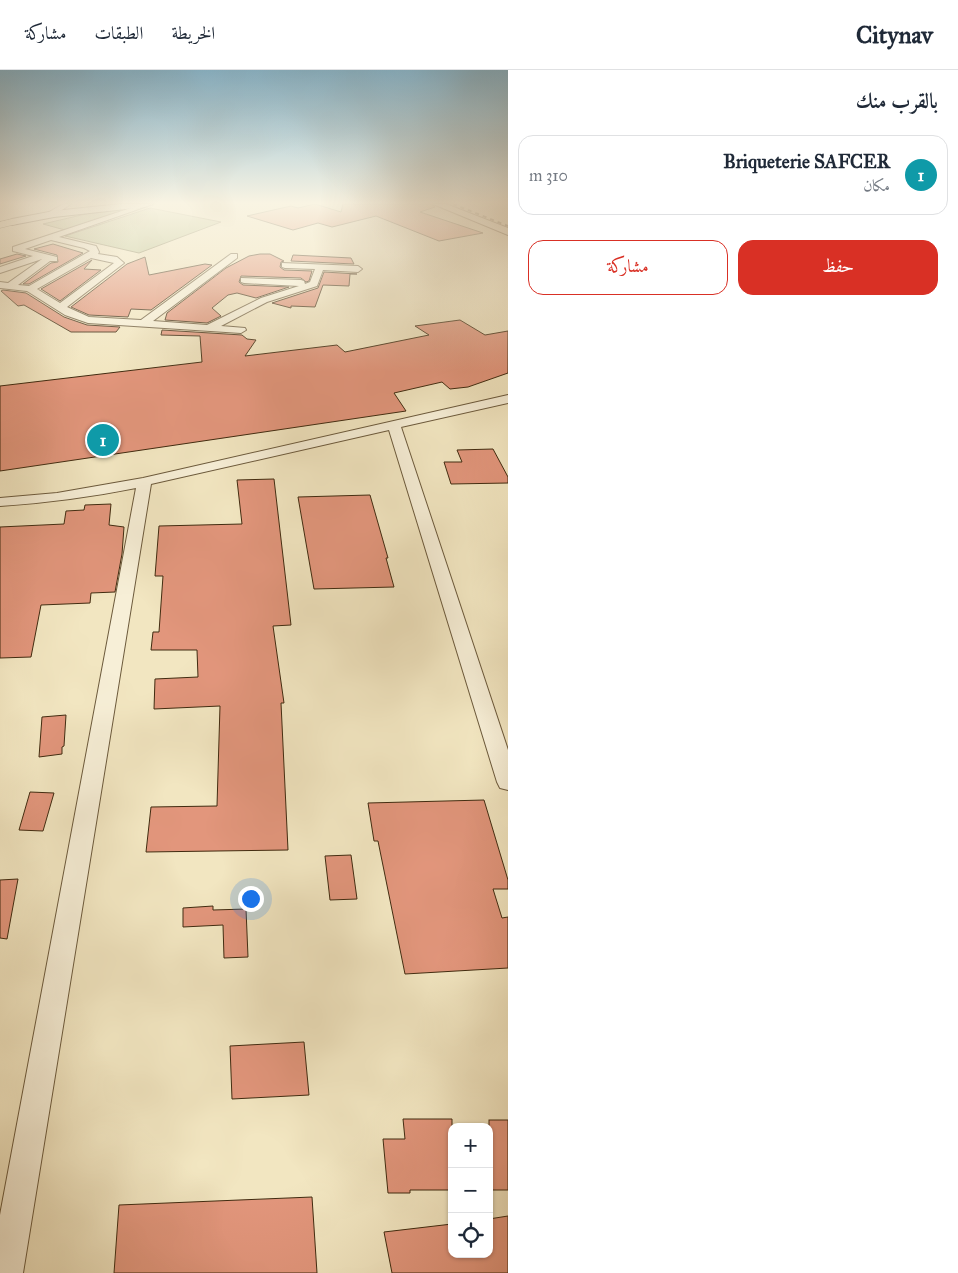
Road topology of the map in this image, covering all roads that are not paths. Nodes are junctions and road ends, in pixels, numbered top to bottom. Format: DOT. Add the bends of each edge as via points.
graph roads {
  1 [pos="39,260"];
  2 [pos="45,260"];
  3 [pos="81,260"];
  4 [pos="117,260"];
  5 [pos="229,260"];
  6 [pos="285,265"];
  7 [pos="320,267"];
  8 [pos="358,269"];
  9 [pos="0,270"];
  10 [pos="244,280"];
  11 [pos="314,284"];
  12 [pos="5,285"];
  13 [pos="30,289"];
  14 [pos="60,308"];
  15 [pos="144,324"];
  16 [pos="209,328"];
  17 [pos="241,330"];
  18 [pos="508,399"];
  19 [pos="394,425"];
  20 [pos="144,482"];
  21 [pos="0,502"];
  22 [pos="508,782"];
  23 [pos="6,1273"];
  1 -- 9 [label="street"];
  2 -- 12 [label="street"];
  3 -- 13 [label="street"];
  4 -- 14 [label="street" via="120,263"];
  5 -- 15 [label="street"];
  6 -- 7 [label="street"];
  7 -- 8 [label="street"];
  7 -- 11 [label="street"];
  10 -- 11 [label="street"];
  11 -- 16 [label="street" via="264,300"];
  12 -- 13 [label="street"];
  13 -- 14 [label="street"];
  14 -- 15 [label="street" via="88,320"];
  15 -- 16 [label="street"];
  16 -- 17 [label="street"];
  18 -- 19 [label="street"];
  19 -- 20 [label="street"];
  19 -- 22 [label="street"];
  20 -- 21 [label="street" via="32,501"];
  20 -- 23 [label="street"];
}
